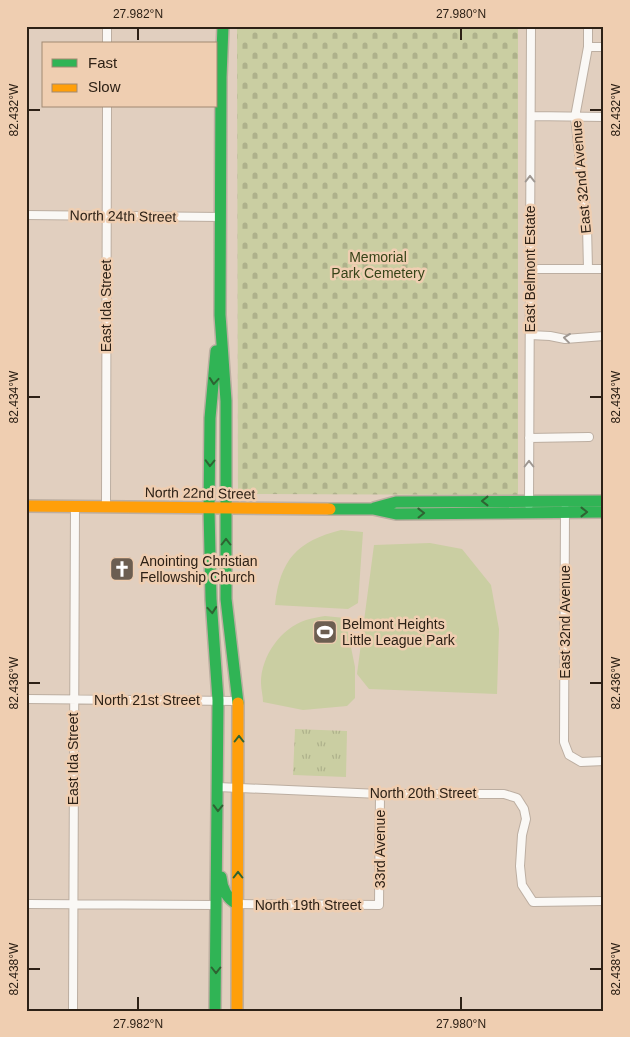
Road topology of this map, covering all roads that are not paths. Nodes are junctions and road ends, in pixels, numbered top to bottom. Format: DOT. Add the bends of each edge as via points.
graph roads {
  1 [pos="107,26"];
  2 [pos="223,26"];
  3 [pos="531,26"];
  4 [pos="588,26"];
  5 [pos="107,42"];
  6 [pos="588,47"];
  7 [pos="604,47"];
  8 [pos="107,108"];
  9 [pos="531,116"];
  10 [pos="575,117"];
  11 [pos="604,117"];
  12 [pos="26,215"];
  13 [pos="106,216"];
  14 [pos="220,217"];
  15 [pos="530,269"];
  16 [pos="588,269"];
  17 [pos="604,269"];
  18 [pos="220,315"];
  19 [pos="530,335"];
  20 [pos="604,336"];
  21 [pos="590,437"];
  22 [pos="529,438"];
  23 [pos="604,501"];
  24 [pos="26,506"];
  25 [pos="75,506"];
  26 [pos="106,506"];
  27 [pos="529,507"];
  28 [pos="565,507"];
  29 [pos="209,509"];
  30 [pos="226,509"];
  31 [pos="604,512"];
  32 [pos="26,699"];
  33 [pos="73,699"];
  34 [pos="218,700"];
  35 [pos="238,701"];
  36 [pos="604,761"];
  37 [pos="218,787"];
  38 [pos="238,788"];
  39 [pos="380,794"];
  40 [pos="217,843"];
  41 [pos="604,901"];
  42 [pos="26,904"];
  43 [pos="73,904"];
  44 [pos="238,904"];
  45 [pos="379,905"];
  46 [pos="216,906"];
  47 [pos="73,1011"];
  48 [pos="216,1011"];
  49 [pos="237,1011"];
  1 -- 5 [label="street"];
  2 -- 14 [label="main road"];
  3 -- 9 [label="street, East Belmont Estate"];
  4 -- 6 [label="street, East 32nd Avenue"];
  6 -- 7 [label="street"];
  6 -- 10 [label="street, East 32nd Avenue"];
  8 -- 13 [label="street, East Ida Street"];
  9 -- 10 [label="street"];
  15 -- 9 [label="street, East Belmont Estate, one-way"];
  10 -- 11 [label="street"];
  10 -- 16 [label="street, East 32nd Avenue" via="587,226"];
  12 -- 13 [label="street, North 24th Street"];
  13 -- 14 [label="street, North 24th Street"];
  13 -- 26 [label="street, East Ida Street"];
  14 -- 18 [label="main road"];
  15 -- 16 [label="street"];
  15 -- 19 [label="street, East Belmont Estate"];
  16 -- 17 [label="street"];
  18 -- 29 [label="main road, one-way" via="210,418"];
  18 -- 30 [label="main road" via="226,401"];
  20 -- 19 [label="street, one-way" via="565,340"];
  19 -- 22 [label="street, East Belmont Estate"];
  21 -- 22 [label="street"];
  27 -- 22 [label="street, East Belmont Estate, one-way"];
  23 -- 28 [label="main road, North 22nd Street"];
  24 -- 25 [label="main road, North 22nd Street"];
  25 -- 26 [label="main road, North 22nd Street"];
  25 -- 33 [label="street, East Ida Street"];
  26 -- 29 [label="main road, North 22nd Street"];
  27 -- 28 [label="main road, North 22nd Street"];
  27 -- 30 [label="main road, North 22nd Street" via="396,502 373,508"];
  28 -- 31 [label="main road, North 22nd Street, one-way"];
  28 -- 36 [label="street, East 32nd Avenue" via="564,742 569,755 581,762"];
  29 -- 30 [label="main road, North 22nd Street"];
  29 -- 34 [label="main road, one-way"];
  35 -- 30 [label="main road, one-way" via="226,599"];
  32 -- 33 [label="street, North 21st Street"];
  33 -- 34 [label="street, North 21st Street"];
  33 -- 43 [label="street, East Ida Street"];
  34 -- 35 [label="street, North 21st Street"];
  34 -- 37 [label="main road"];
  38 -- 35 [label="main road, one-way"];
  37 -- 38 [label="street, North 20th Street"];
  37 -- 40 [label="main road, one-way"];
  38 -- 39 [label="street, North 20th Street"];
  44 -- 38 [label="main road, one-way"];
  39 -- 41 [label="street, North 20th Street" via="504,794 517,798 526,819 520,866 522,885 533,902"];
  39 -- 45 [label="street, 33rd Avenue"];
  40 -- 44 [label="main road" via="223,888 230,900"];
  40 -- 46 [label="main road"];
  42 -- 43 [label="street"];
  43 -- 46 [label="street"];
  43 -- 47 [label="street, East Ida Street"];
  44 -- 45 [label="street, North 19th Street"];
  44 -- 49 [label="main road"];
  46 -- 48 [label="main road, one-way"];
}
